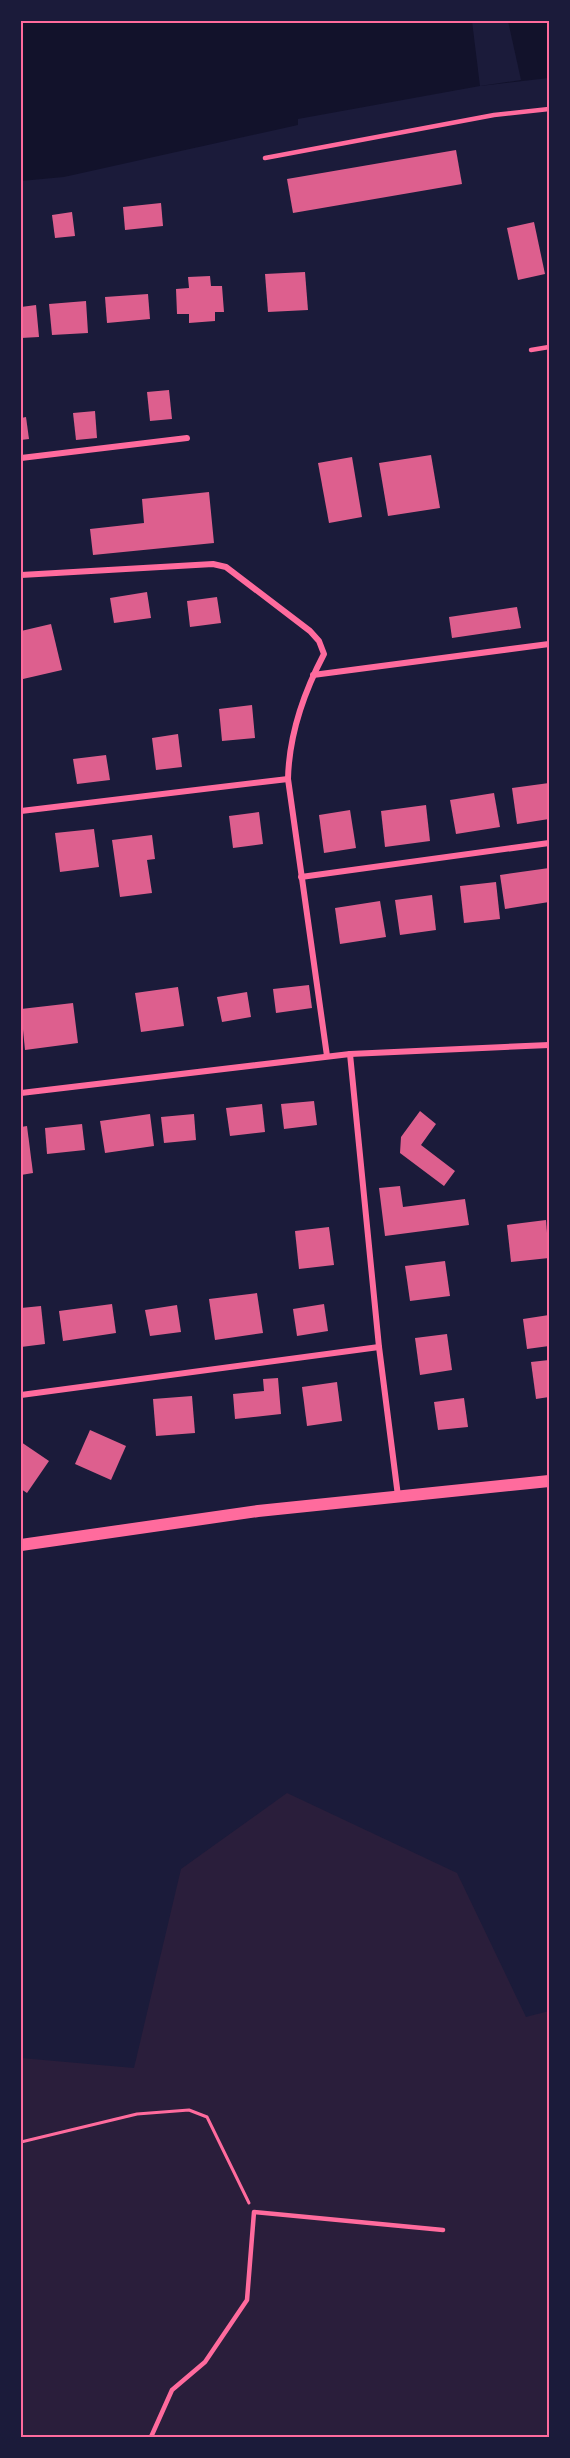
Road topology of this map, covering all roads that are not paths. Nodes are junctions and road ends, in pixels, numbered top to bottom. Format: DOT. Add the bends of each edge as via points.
graph roads {
  1 [pos="549,110"];
  2 [pos="265,158"];
  3 [pos="549,347"];
  4 [pos="531,350"];
  5 [pos="187,438"];
  6 [pos="21,458"];
  7 [pos="21,576"];
  8 [pos="549,644"];
  9 [pos="313,675"];
  10 [pos="288,779"];
  11 [pos="21,811"];
  12 [pos="549,843"];
  13 [pos="301,877"];
  14 [pos="549,1046"];
  15 [pos="350,1054"];
  16 [pos="327,1056"];
  17 [pos="21,1093"];
  18 [pos="379,1347"];
  19 [pos="21,1395"];
  20 [pos="549,1481"];
  21 [pos="398,1496"];
  22 [pos="21,1545"];
  23 [pos="443,2230"];
  24 [pos="151,2437"];
  1 -- 2 [label="lane" via="494,115"];
  3 -- 4 [label="lane"];
  5 -- 6 [label="street"];
  7 -- 9 [label="street" via="213,564 226,567 319,641 324,654"];
  8 -- 9 [label="street"];
  9 -- 10 [label="street" via="299,709"];
  10 -- 11 [label="street"];
  10 -- 13 [label="street"];
  12 -- 13 [label="street"];
  13 -- 16 [label="street"];
  14 -- 15 [label="street"];
  15 -- 16 [label="street"];
  15 -- 18 [label="street"];
  16 -- 17 [label="street"];
  18 -- 19 [label="street"];
  18 -- 21 [label="street"];
  20 -- 21 [label="main road"];
  21 -- 22 [label="main road" via="258,1511"];
  23 -- 24 [label="lane" via="254,2212 247,2300 205,2362 172,2390"];
}
